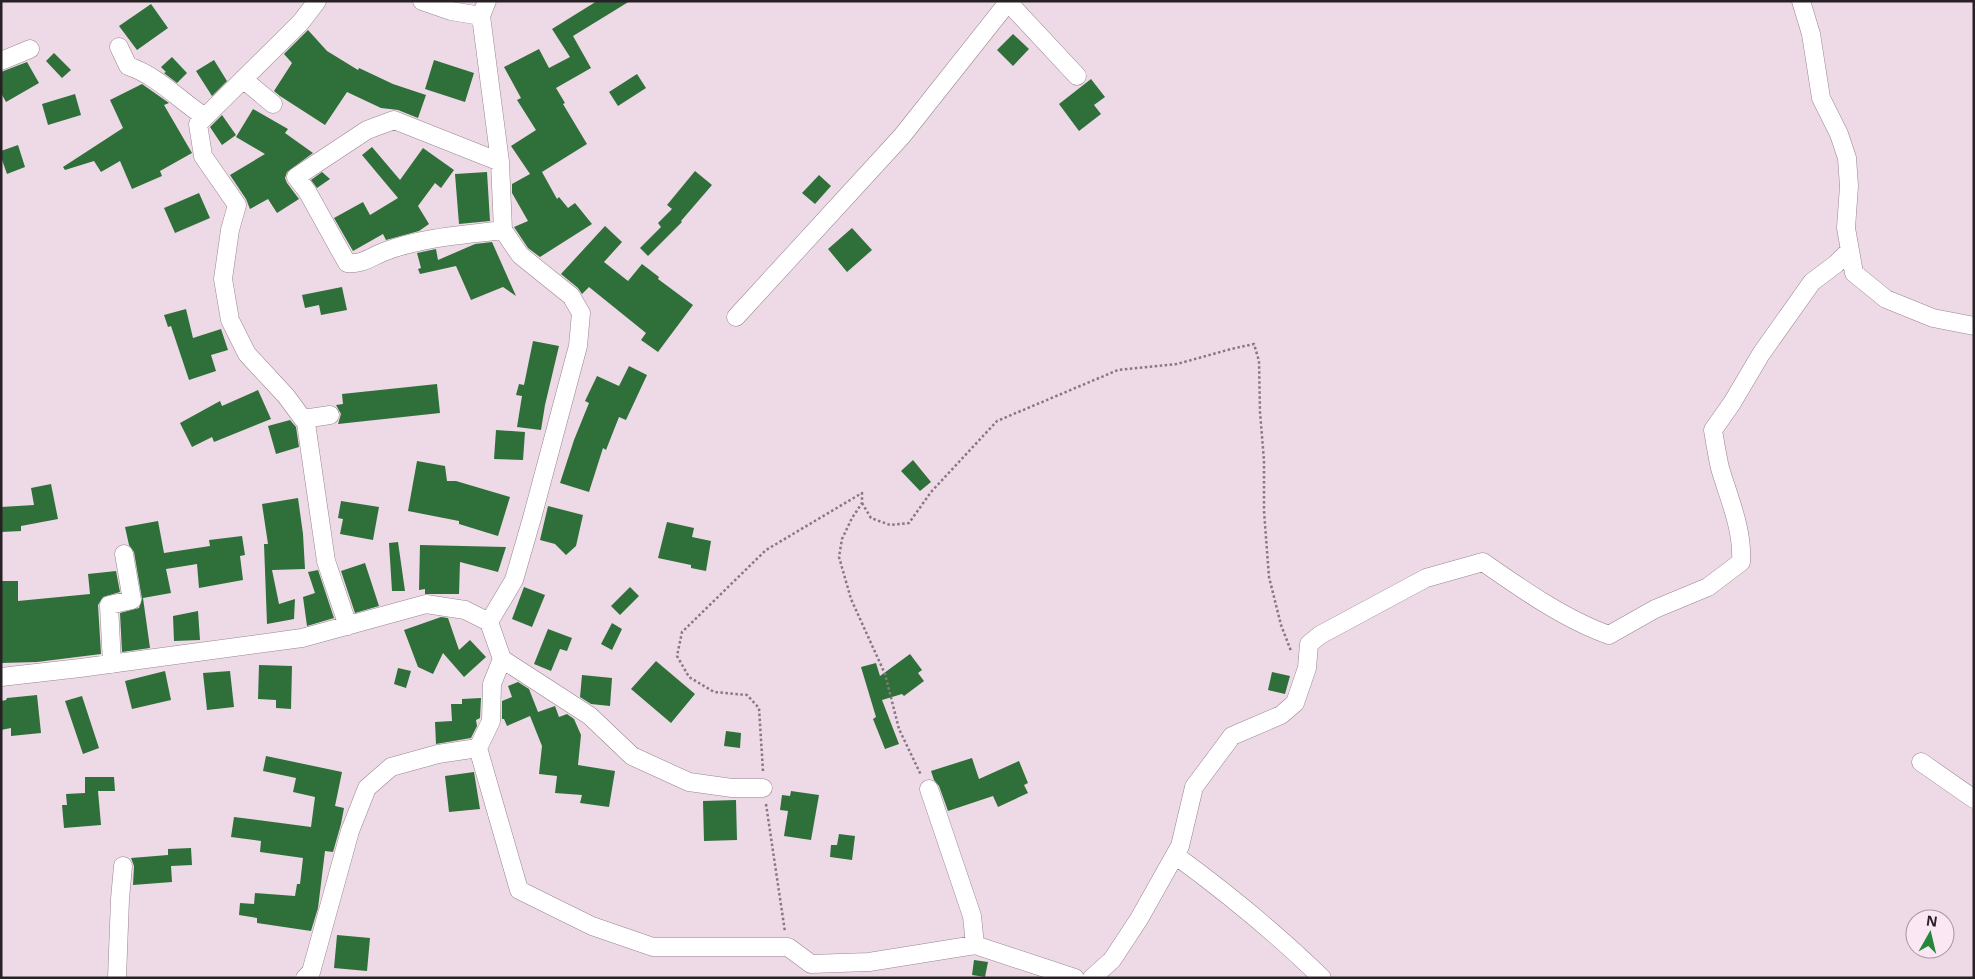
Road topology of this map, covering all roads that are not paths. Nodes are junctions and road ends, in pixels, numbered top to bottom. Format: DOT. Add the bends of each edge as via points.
graph roads {
  1 [pos="317,1"];
  2 [pos="422,1"];
  3 [pos="1008,1"];
  4 [pos="1801,1"];
  5 [pos="484,8"];
  6 [pos="119,46"];
  7 [pos="30,49"];
  8 [pos="1,61"];
  9 [pos="1077,76"];
  10 [pos="243,79"];
  11 [pos="273,104"];
  12 [pos="205,117"];
  13 [pos="500,162"];
  14 [pos="503,230"];
  15 [pos="1849,251"];
  16 [pos="736,317"];
  17 [pos="1974,326"];
  18 [pos="330,415"];
  19 [pos="303,419"];
  20 [pos="124,554"];
  21 [pos="489,622"];
  22 [pos="348,626"];
  23 [pos="502,659"];
  24 [pos="112,664"];
  25 [pos="1,677"];
  26 [pos="478,748"];
  27 [pos="1921,762"];
  28 [pos="763,788"];
  29 [pos="929,789"];
  30 [pos="1974,799"];
  31 [pos="1175,855"];
  32 [pos="123,866"];
  33 [pos="975,945"];
  34 [pos="117,978"];
  35 [pos="305,978"];
  36 [pos="1075,978"];
  37 [pos="1092,978"];
  38 [pos="1322,978"];
  1 -- 10 [label="street" via="301,22"];
  2 -- 5 [label="street" via="451,10"];
  3 -- 9 [label="street"];
  3 -- 16 [label="street" via="902,136"];
  4 -- 15 [label="street" via="1821,98 1847,158 1846,228"];
  5 -- 13 [label="street"];
  6 -- 12 [label="street" via="128,66 160,83"];
  7 -- 8 [label="street"];
  10 -- 11 [label="street"];
  10 -- 12 [label="street"];
  12 -- 19 [label="street" via="198,124 203,156 237,205 223,279 230,320 247,354"];
  13 -- 14 [label="street"];
  13 -- 14 [label="street" via="394,120 367,130 296,177 347,263 357,264 412,242"];
  14 -- 21 [label="street" via="520,255 571,296 581,313 578,346 514,580"];
  15 -- 17 [label="street" via="1854,273 1886,299 1933,318"];
  15 -- 31 [label="street" via="1812,282 1713,430 1742,547 1741,562 1708,587 1655,609 1609,636 1513,583 1482,562 1426,578 1308,644 1307,668 1295,702 1281,715 1232,736 1194,787"];
  18 -- 19 [label="street"];
  19 -- 22 [label="street" via="326,561"];
  20 -- 24 [label="street" via="132,600 109,605"];
  21 -- 22 [label="street" via="465,610 426,604"];
  21 -- 23 [label="street"];
  22 -- 24 [label="street" via="302,638"];
  23 -- 26 [label="street" via="492,684 491,720"];
  23 -- 28 [label="street" via="590,716 632,756 689,782 732,788"];
  24 -- 25 [label="street"];
  26 -- 33 [label="street" via="519,890 592,926 653,947 788,947 811,964 869,962"];
  26 -- 35 [label="street" via="438,754 391,767 367,788 350,830 311,972"];
  27 -- 30 [label="street"];
  29 -- 33 [label="street" via="972,916"];
  31 -- 37 [label="street" via="1140,919 1112,960"];
  31 -- 38 [label="street" via="1222,889"];
  32 -- 34 [label="street"];
  33 -- 36 [label="street"];
}
